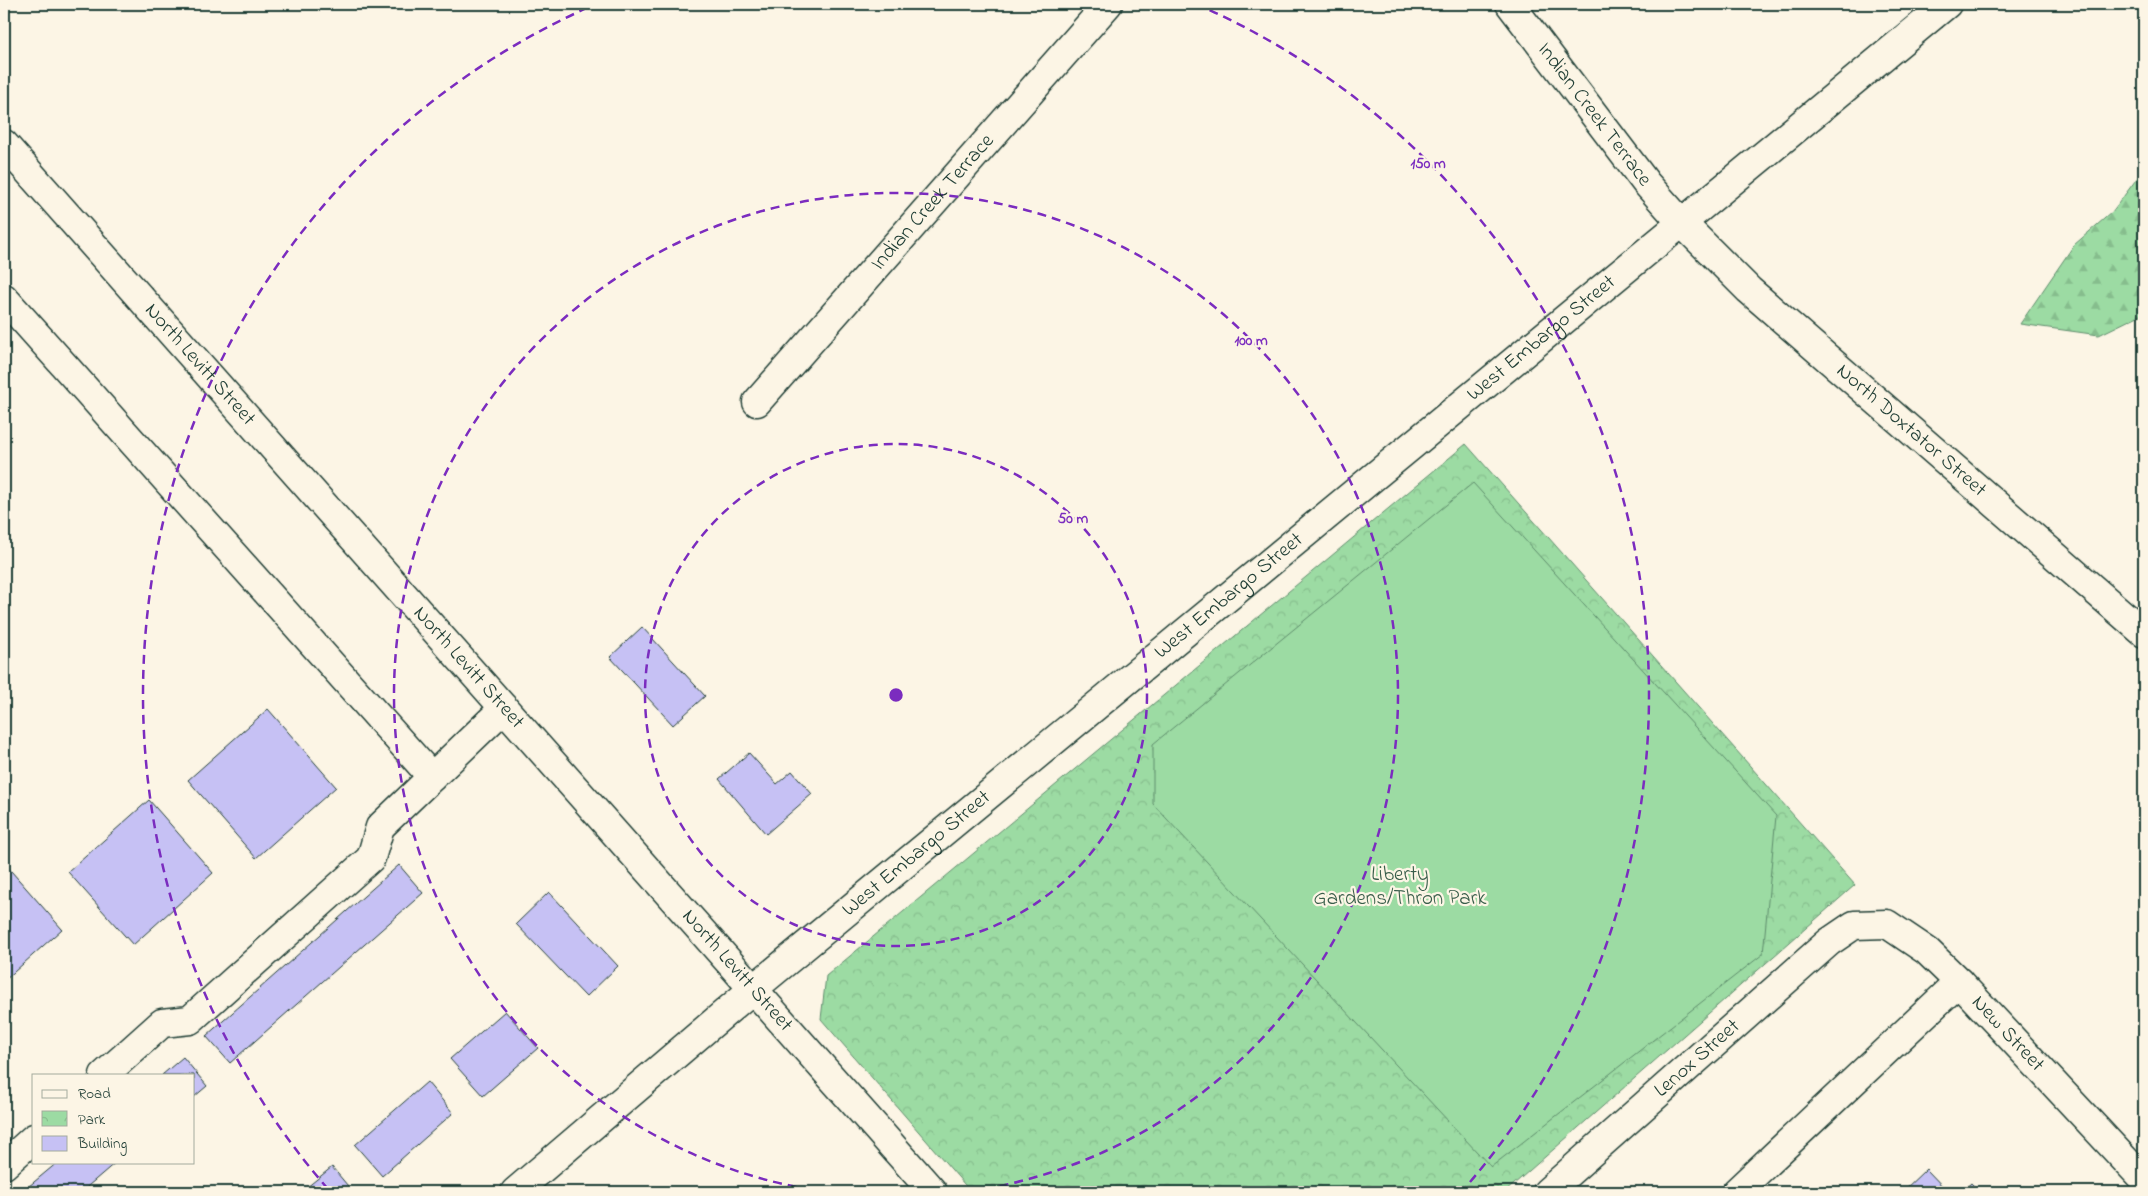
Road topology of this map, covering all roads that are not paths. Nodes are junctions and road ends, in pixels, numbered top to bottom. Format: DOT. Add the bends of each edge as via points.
graph roads {
  1 [pos="1108,4"];
  2 [pos="1510,4"];
  3 [pos="1947,4"];
  4 [pos="4,144"];
  5 [pos="1681,222"];
  6 [pos="4,298"];
  7 [pos="757,402"];
  8 [pos="2144,633"];
  9 [pos="504,708"];
  10 [pos="432,777"];
  11 [pos="1851,926"];
  12 [pos="1960,982"];
  13 [pos="753,989"];
  14 [pos="105,1074"];
  15 [pos="32,1140"];
  16 [pos="4,1165"];
  17 [pos="2144,1180"];
  18 [pos="515,1192"];
  19 [pos="933,1192"];
  20 [pos="1546,1192"];
  21 [pos="1736,1192"];
  1 -- 7 [label="street, Indian Creek Terrace"];
  2 -- 5 [label="street, Indian Creek Terrace" via="1646,184"];
  3 -- 5 [label="street, West Embargo Street"];
  4 -- 9 [label="street, North Levitt Street"];
  5 -- 8 [label="street, North Doxtator Street" via="1749,290"];
  5 -- 13 [label="street, West Embargo Street"];
  6 -- 10 [label="street"];
  9 -- 10 [label="street"];
  9 -- 13 [label="street, North Levitt Street"];
  10 -- 14 [label="street" via="380,827 371,858 190,1020 162,1023"];
  11 -- 12 [label="street, New Street" via="1886,924 1927,951"];
  11 -- 20 [label="street, Lenox Street"];
  12 -- 17 [label="street, New Street"];
  12 -- 21 [label="street"];
  13 -- 18 [label="street, West Embargo Street"];
  13 -- 19 [label="street, North Levitt Street"];
  15 -- 16 [label="street"];
}
